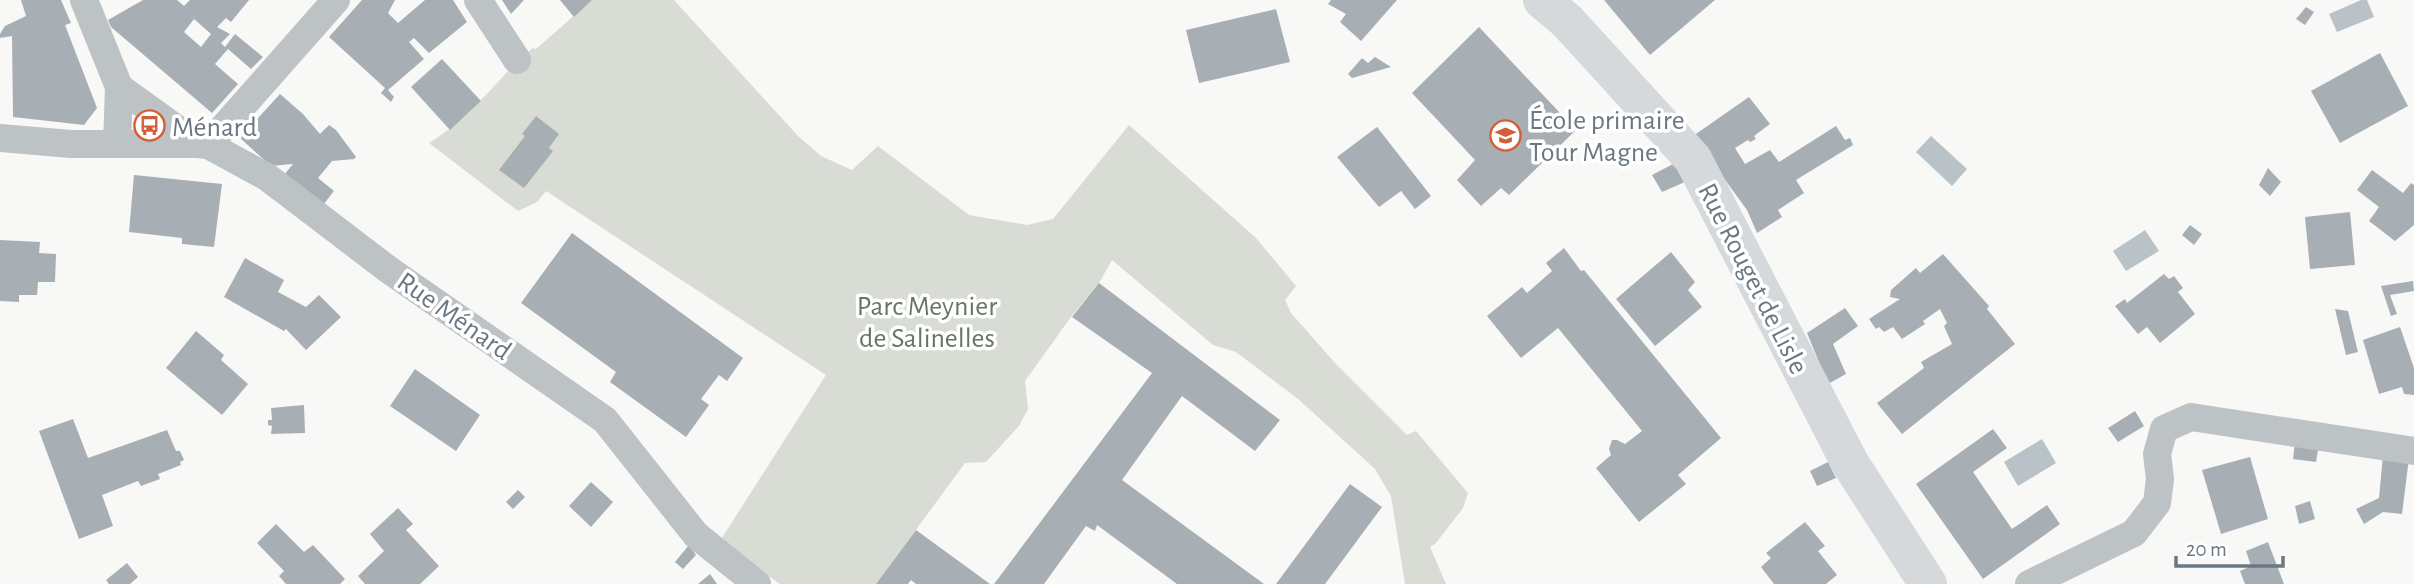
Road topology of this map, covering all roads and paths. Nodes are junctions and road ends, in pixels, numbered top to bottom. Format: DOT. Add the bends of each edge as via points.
graph roads {
  1 [pos="84,0"];
  2 [pos="336,0"];
  3 [pos="478,0"];
  4 [pos="1542,0"];
  5 [pos="517,60"];
  6 [pos="120,87"];
  7 [pos="0,138"];
  8 [pos="117,144"];
  9 [pos="203,145"];
  10 [pos="2414,451"];
  11 [pos="757,584"];
  12 [pos="1928,584"];
  13 [pos="2029,584"];
  1 -- 6 [label="street"];
  2 -- 9 [label="street"];
  3 -- 5 [label="street"];
  4 -- 12 [label="street, Rue Rouget de Lisle" via="1567,21 1693,159 1850,463"];
  6 -- 8 [label="street"];
  6 -- 9 [label="street, Rue Ménard"];
  7 -- 8 [label="street"];
  8 -- 9 [label="street"];
  9 -- 11 [label="street, Rue Ménard" via="267,177 390,270 605,419 696,535"];
  10 -- 13 [label="street" via="2191,417 2164,429 2157,454 2157,503 2134,533"];
}
